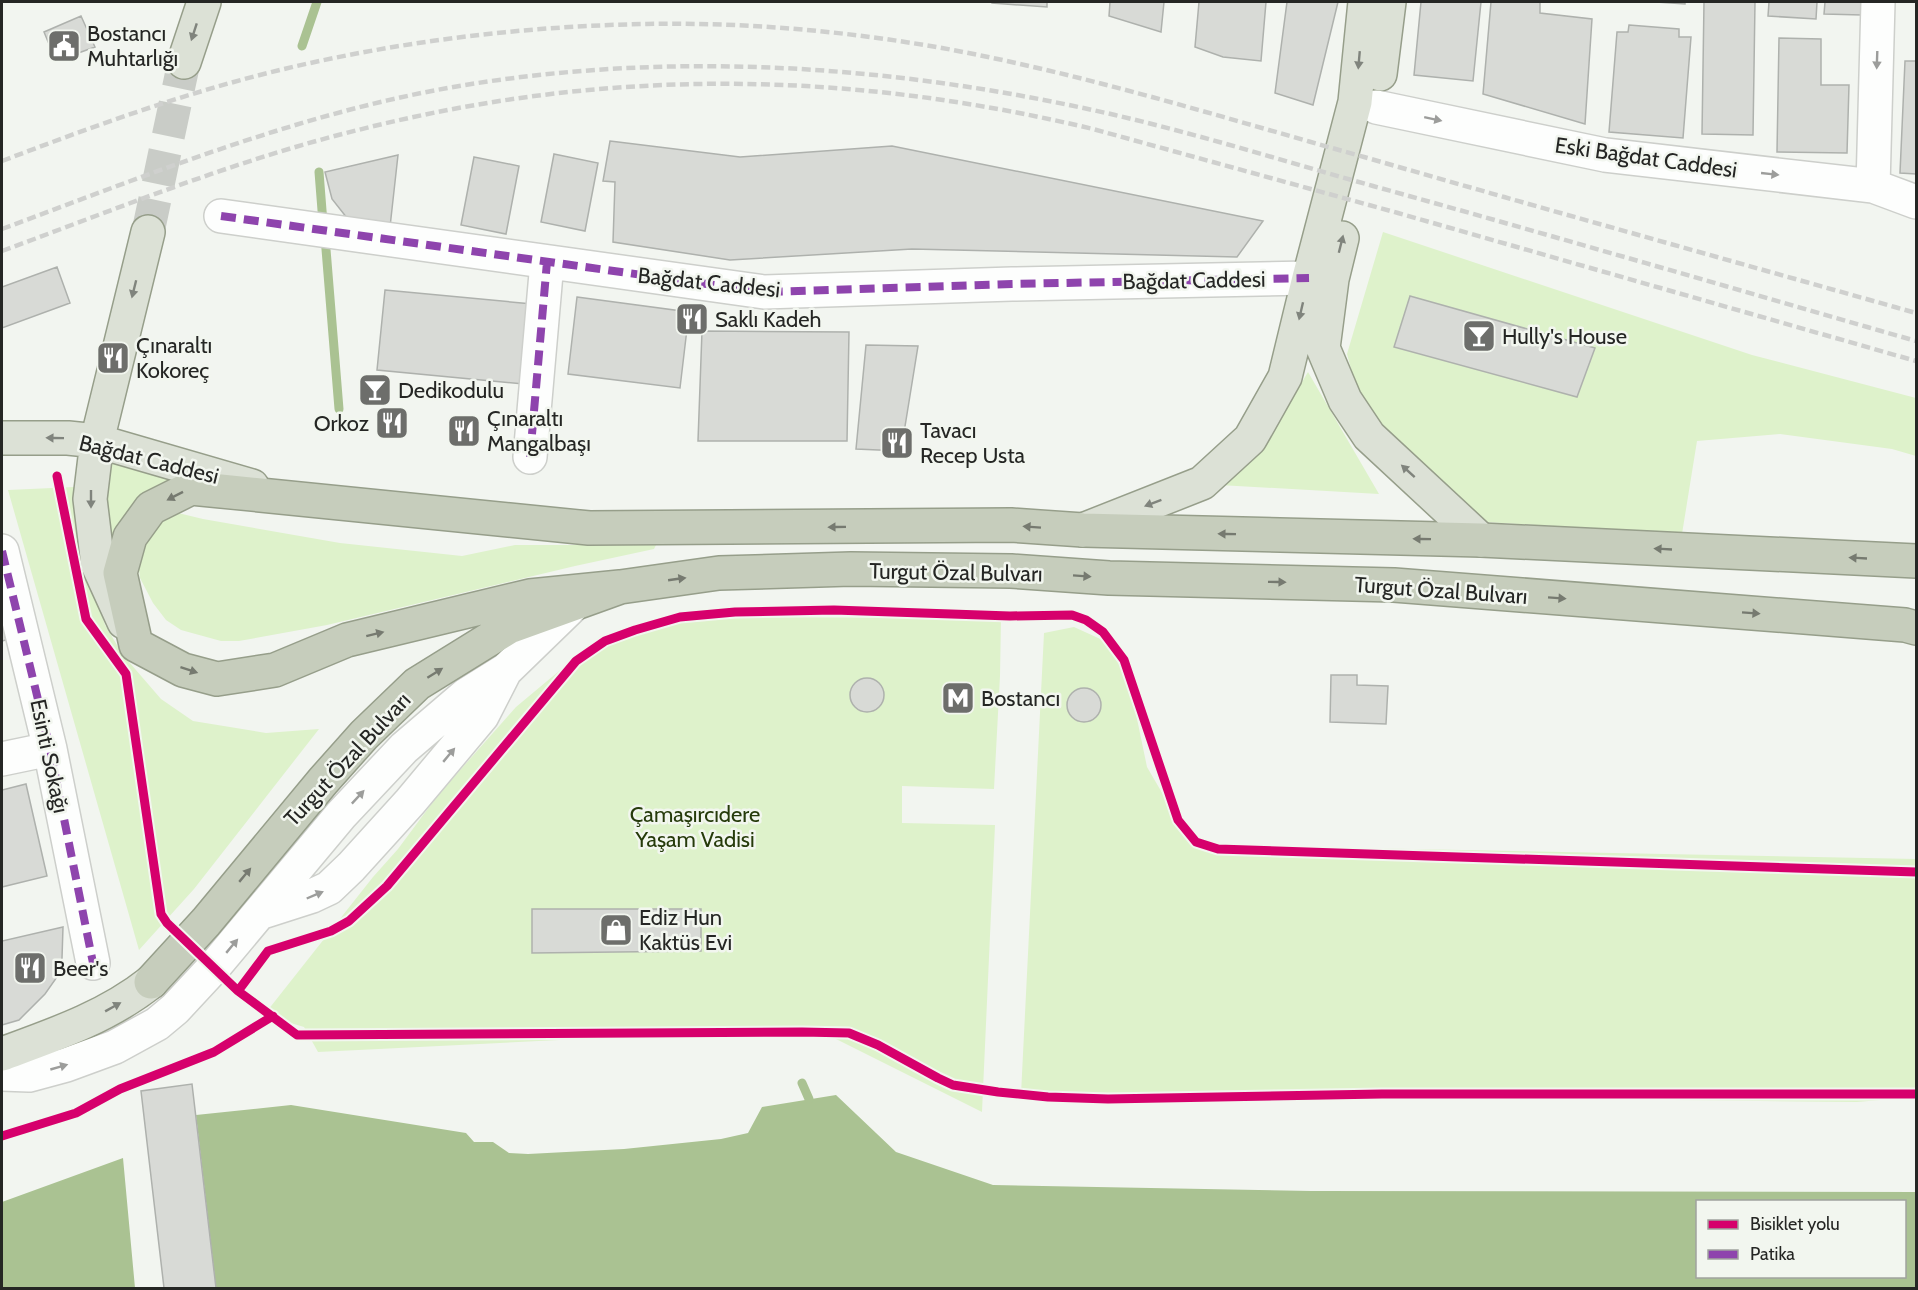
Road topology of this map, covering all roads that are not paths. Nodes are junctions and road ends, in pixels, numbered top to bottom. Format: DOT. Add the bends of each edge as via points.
graph roads {
  1 [pos="204,2"];
  2 [pos="1365,2"];
  3 [pos="1389,2"];
  4 [pos="1878,2"];
  5 [pos="184,62"];
  6 [pos="1366,104"];
  7 [pos="1873,186"];
  8 [pos="1917,202"];
  9 [pos="221,216"];
  10 [pos="148,232"];
  11 [pos="547,262"];
  12 [pos="1309,278"];
  13 [pos="2,438"];
  14 [pos="97,441"];
  15 [pos="530,457"];
  16 [pos="294,499"];
  17 [pos="1083,530"];
  18 [pos="1481,540"];
  19 [pos="2,551"];
  20 [pos="1917,561"];
  21 [pos="620,588"];
  22 [pos="572,606"];
  23 [pos="1917,628"];
  24 [pos="136,645"];
  25 [pos="50,749"];
  26 [pos="2,759"];
  27 [pos="93,963"];
  28 [pos="151,982"];
  29 [pos="2,1054"];
  30 [pos="2,1074"];
  1 -- 5 [label="main road, one-way"];
  2 -- 6 [label="main road, one-way"];
  3 -- 6 [label="main road"];
  4 -- 7 [label="street, one-way"];
  6 -- 7 [label="street, Eski Bağdat Caddesi, one-way" via="1605,155"];
  6 -- 12 [label="main road"];
  18 -- 6 [label="main road, one-way" via="1369,436 1345,400 1323,348 1332,279"];
  7 -- 8 [label="street, Eski Bağdat Caddesi"];
  9 -- 11 [label="street, Bağdat Caddesi"];
  10 -- 14 [label="main road, one-way"];
  11 -- 12 [label="street, Bağdat Caddesi" via="764,292"];
  11 -- 15 [label="street"];
  12 -- 17 [label="main road, one-way" via="1285,377 1250,439 1202,483"];
  14 -- 13 [label="main road, Bağdat Caddesi, one-way"];
  14 -- 16 [label="main road, Bağdat Caddesi"];
  14 -- 24 [label="main road, one-way" via="90,499 98,565"];
  17 -- 16 [label="highway, Turgut Özal Bulvarı, one-way" via="1011,525 589,528"];
  16 -- 24 [label="highway, Turgut Özal Bulvarı, one-way" via="191,488 151,508 130,537 120,573"];
  18 -- 17 [label="highway, Turgut Özal Bulvarı, one-way"];
  20 -- 18 [label="highway, Turgut Özal Bulvarı, one-way"];
  19 -- 25 [label="street, Esinti Sokağı"];
  21 -- 22 [label="highway, Turgut Özal Bulvarı"];
  21 -- 23 [label="highway, Turgut Özal Bulvarı, one-way" via="719,573 1011,571 1109,578 1394,585"];
  24 -- 21 [label="highway, one-way" via="183,669 217,679 275,670 347,640 530,596"];
  28 -- 22 [label="highway, Turgut Özal Bulvarı, one-way" via="329,773 417,684 509,627"];
  30 -- 22 [label="street, one-way" via="29,1075 115,1047 175,1010 404,748 466,695 506,670"];
  25 -- 26 [label="street"];
  25 -- 27 [label="street, Esinti Sokağı"];
  29 -- 28 [label="main road, one-way" via="81,1025"];
}
